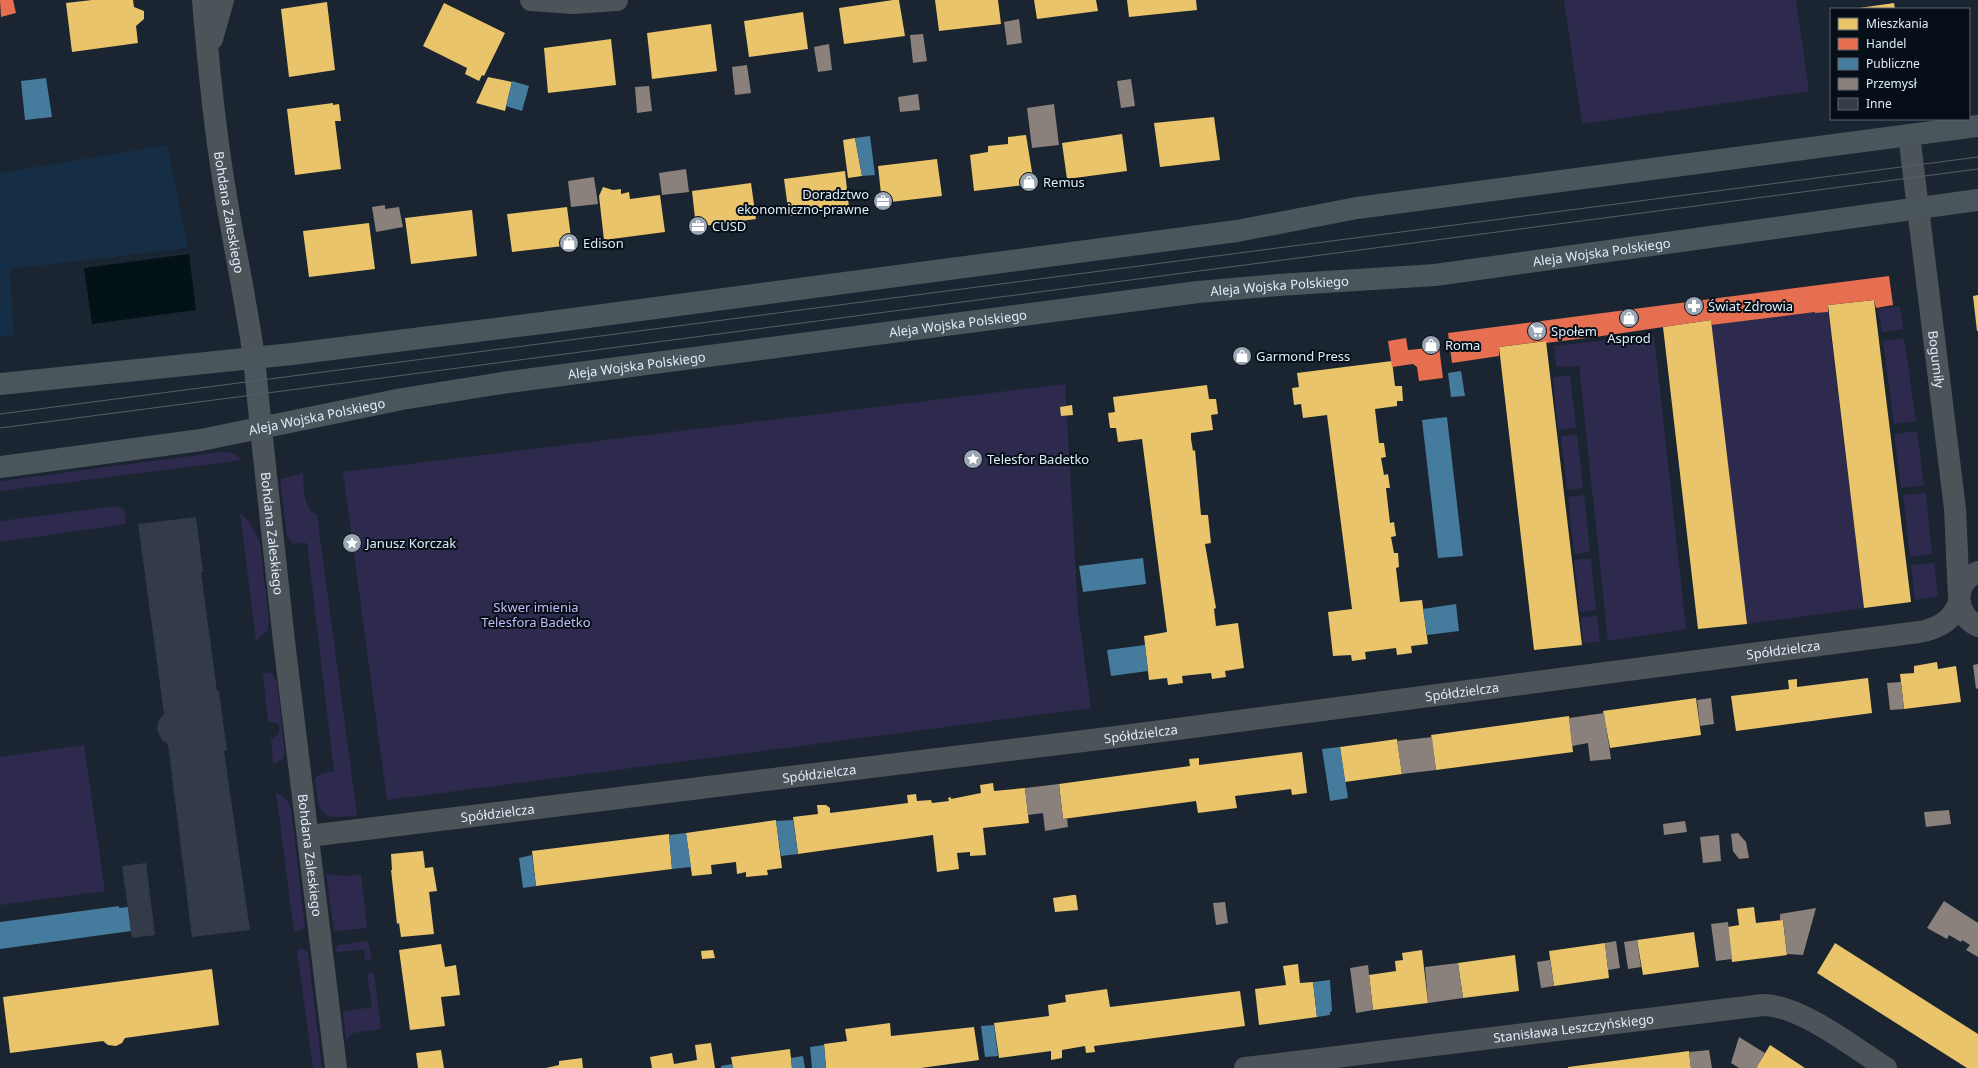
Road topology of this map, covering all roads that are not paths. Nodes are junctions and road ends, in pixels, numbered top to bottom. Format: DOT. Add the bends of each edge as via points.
graph roads {
  1 [pos="203,0"];
  2 [pos="223,0"];
  3 [pos="531,0"];
  4 [pos="617,0"];
  5 [pos="208,58"];
  6 [pos="1978,126"];
  7 [pos="1909,135"];
  8 [pos="1978,200"];
  9 [pos="1919,209"];
  10 [pos="254,358"];
  11 [pos="0,384"];
  12 [pos="261,429"];
  13 [pos="0,467"];
  14 [pos="1955,509"];
  15 [pos="1978,561"];
  16 [pos="1978,572"];
  17 [pos="1959,600"];
  18 [pos="1978,626"];
  19 [pos="309,836"];
  20 [pos="1304,1064"];
  21 [pos="336,1068"];
  22 [pos="1245,1068"];
  23 [pos="1886,1068"];
  1 -- 5 [label="street, Bohdana Zaleskiego"];
  2 -- 5 [label="street"];
  3 -- 4 [label="street" via="573,3"];
  5 -- 10 [label="street, Bohdana Zaleskiego" via="224,183"];
  6 -- 7 [label="main road"];
  7 -- 9 [label="street"];
  7 -- 10 [label="main road" via="1357,208 1229,232 558,321"];
  8 -- 9 [label="main road, Aleja Wojska Polskiego"];
  9 -- 12 [label="main road, Aleja Wojska Polskiego" via="1435,275 1198,292 556,375 402,399"];
  9 -- 14 [label="street, Bogumiły"];
  10 -- 11 [label="main road"];
  10 -- 12 [label="main road, Bohdana Zaleskiego"];
  12 -- 13 [label="main road, Aleja Wojska Polskiego" via="201,440"];
  12 -- 19 [label="street, Bohdana Zaleskiego" via="283,634"];
  14 -- 15 [label="street, Bogumiły" via="1966,543"];
  14 -- 17 [label="street, Bogumiły"];
  16 -- 17 [label="street, Spółdzielcza" via="1968,578 1963,585"];
  17 -- 18 [label="street" via="1966,618"];
  17 -- 19 [label="street, Spółdzielcza" via="1954,614 1941,625 1919,632 1108,738"];
  19 -- 21 [label="street, Bohdana Zaleskiego"];
  20 -- 22 [label="street, Stanisława Leszczyńskiego"];
  20 -- 23 [label="street, Stanisława Leszczyńskiego" via="1744,1006 1773,1005 1802,1015"];
}
